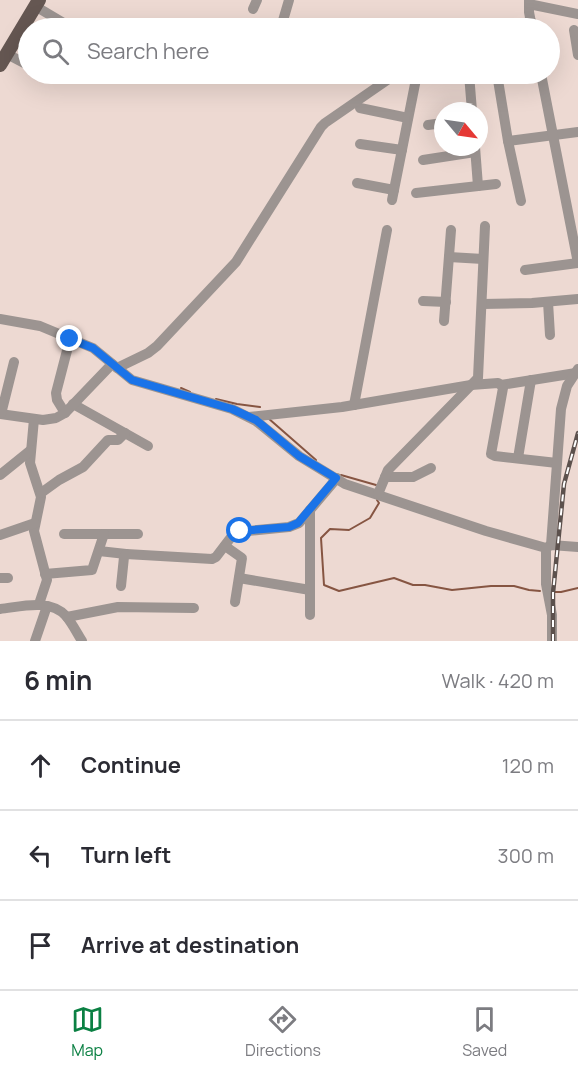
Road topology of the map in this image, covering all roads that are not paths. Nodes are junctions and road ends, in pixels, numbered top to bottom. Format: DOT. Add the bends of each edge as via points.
graph roads {
  1 [pos="289,0"];
  2 [pos="34,2"];
  3 [pos="529,2"];
  4 [pos="578,14"];
  5 [pos="25,18"];
  6 [pos="57,18"];
  7 [pos="284,18"];
  8 [pos="531,18"];
  9 [pos="18,30"];
  10 [pos="574,30"];
  11 [pos="578,55"];
  12 [pos="2,57"];
  13 [pos="18,62"];
  14 [pos="382,84"];
  15 [pos="415,84"];
  16 [pos="471,84"];
  17 [pos="499,84"];
  18 [pos="543,84"];
  19 [pos="472,102"];
  20 [pos="360,108"];
  21 [pos="408,118"];
  22 [pos="434,124"];
  23 [pos="428,125"];
  24 [pos="578,132"];
  25 [pos="554,135"];
  26 [pos="508,141"];
  27 [pos="360,144"];
  28 [pos="402,150"];
  29 [pos="442,156"];
  30 [pos="476,156"];
  31 [pos="423,160"];
  32 [pos="357,183"];
  33 [pos="496,184"];
  34 [pos="478,186"];
  35 [pos="416,193"];
  36 [pos="521,201"];
  37 [pos="485,226"];
  38 [pos="387,230"];
  39 [pos="452,230"];
  40 [pos="449,257"];
  41 [pos="483,259"];
  42 [pos="525,270"];
  43 [pos="578,299"];
  44 [pos="423,301"];
  45 [pos="446,302"];
  46 [pos="548,302"];
  47 [pos="482,304"];
  48 [pos="0,319"];
  49 [pos="444,321"];
  50 [pos="550,335"];
  51 [pos="70,339"];
  52 [pos="14,362"];
  53 [pos="115,366"];
  54 [pos="577,371"];
  55 [pos="531,380"];
  56 [pos="471,385"];
  57 [pos="501,385"];
  58 [pos="73,404"];
  59 [pos="354,405"];
  60 [pos="64,413"];
  61 [pos="1,414"];
  62 [pos="248,417"];
  63 [pos="34,419"];
  64 [pos="125,433"];
  65 [pos="148,447"];
  66 [pos="31,450"];
  67 [pos="518,458"];
  68 [pos="557,463"];
  69 [pos="431,468"];
  70 [pos="0,475"];
  71 [pos="385,477"];
  72 [pos="336,478"];
  73 [pos="41,493"];
  74 [pos="378,494"];
  75 [pos="310,510"];
  76 [pos="35,523"];
  77 [pos="64,534"];
  78 [pos="104,534"];
  79 [pos="138,534"];
  80 [pos="0,535"];
  81 [pos="225,546"];
  82 [pos="549,546"];
  83 [pos="578,547"];
  84 [pos="99,552"];
  85 [pos="126,554"];
  86 [pos="45,574"];
  87 [pos="239,578"];
  88 [pos="121,586"];
  89 [pos="310,590"];
  90 [pos="235,602"];
  91 [pos="43,605"];
  92 [pos="194,608"];
  93 [pos="0,609"];
  94 [pos="310,615"];
  95 [pos="67,617"];
  96 [pos="34,641"];
  97 [pos="82,641"];
  98 [pos="552,641"];
  1 -- 7 [label="street"];
  2 -- 5 [label="main road"];
  2 -- 6 [label="street"];
  3 -- 4 [label="street"];
  3 -- 8 [label="street"];
  9 -- 12 [label="main road"];
  10 -- 11 [label="street"];
  12 -- 13 [label="street"];
  14 -- 53 [label="street" via="325,123 236,262 157,346"];
  15 -- 21 [label="street"];
  16 -- 19 [label="street"];
  17 -- 26 [label="street"];
  18 -- 25 [label="street"];
  20 -- 21 [label="street"];
  21 -- 28 [label="street"];
  22 -- 23 [label="street"];
  24 -- 25 [label="street"];
  25 -- 26 [label="street"];
  25 -- 42 [label="street" via="578,263"];
  26 -- 36 [label="street"];
  27 -- 28 [label="street"];
  28 -- 32 [label="street" via="393,195"];
  29 -- 31 [label="street"];
  30 -- 34 [label="street"];
  33 -- 34 [label="street"];
  34 -- 35 [label="street"];
  37 -- 41 [label="street"];
  38 -- 59 [label="street"];
  39 -- 40 [label="street"];
  40 -- 41 [label="street"];
  40 -- 45 [label="street"];
  41 -- 47 [label="street"];
  43 -- 46 [label="street"];
  44 -- 45 [label="street"];
  45 -- 49 [label="street"];
  46 -- 47 [label="street"];
  46 -- 50 [label="street"];
  47 -- 56 [label="street" via="479,374"];
  48 -- 51 [label="street" via="40,326"];
  51 -- 53 [label="street" via="93,348"];
  51 -- 60 [label="street" via="57,393"];
  52 -- 61 [label="street"];
  53 -- 58 [label="street"];
  53 -- 62 [label="street" via="132,380"];
  54 -- 55 [label="street"];
  54 -- 68 [label="street" via="563,397"];
  55 -- 57 [label="street"];
  55 -- 67 [label="street"];
  56 -- 57 [label="street"];
  56 -- 59 [label="street"];
  56 -- 71 [label="street"];
  57 -- 67 [label="street" via="491,454"];
  58 -- 60 [label="street"];
  58 -- 64 [label="street"];
  59 -- 62 [label="street"];
  60 -- 63 [label="street" via="50,420"];
  61 -- 63 [label="street"];
  62 -- 72 [label="street"];
  63 -- 66 [label="street"];
  64 -- 65 [label="street"];
  64 -- 73 [label="street" via="118,440 108,440 83,467"];
  66 -- 70 [label="street"];
  66 -- 73 [label="street" via="30,464"];
  67 -- 68 [label="street"];
  68 -- 82 [label="street"];
  69 -- 71 [label="street" via="416,476"];
  71 -- 74 [label="street"];
  72 -- 74 [label="street"];
  72 -- 75 [label="street"];
  73 -- 76 [label="street"];
  74 -- 82 [label="street" via="486,531"];
  75 -- 81 [label="street" via="294,525 237,532"];
  75 -- 89 [label="street"];
  76 -- 80 [label="street"];
  76 -- 86 [label="street" via="34,534"];
  77 -- 78 [label="street"];
  78 -- 79 [label="street"];
  78 -- 84 [label="street"];
  81 -- 85 [label="street" via="209,559"];
  81 -- 87 [label="street" via="242,558"];
  82 -- 83 [label="street"];
  82 -- 98 [label="street" via="546,584"];
  84 -- 85 [label="street"];
  84 -- 86 [label="street" via="90,571"];
  85 -- 88 [label="street"];
  86 -- 91 [label="street"];
  87 -- 89 [label="street"];
  87 -- 90 [label="street"];
  89 -- 94 [label="street"];
  91 -- 93 [label="street"];
  91 -- 95 [label="street"];
  91 -- 96 [label="street"];
  92 -- 95 [label="street" via="118,607"];
  95 -- 97 [label="street"];
}
